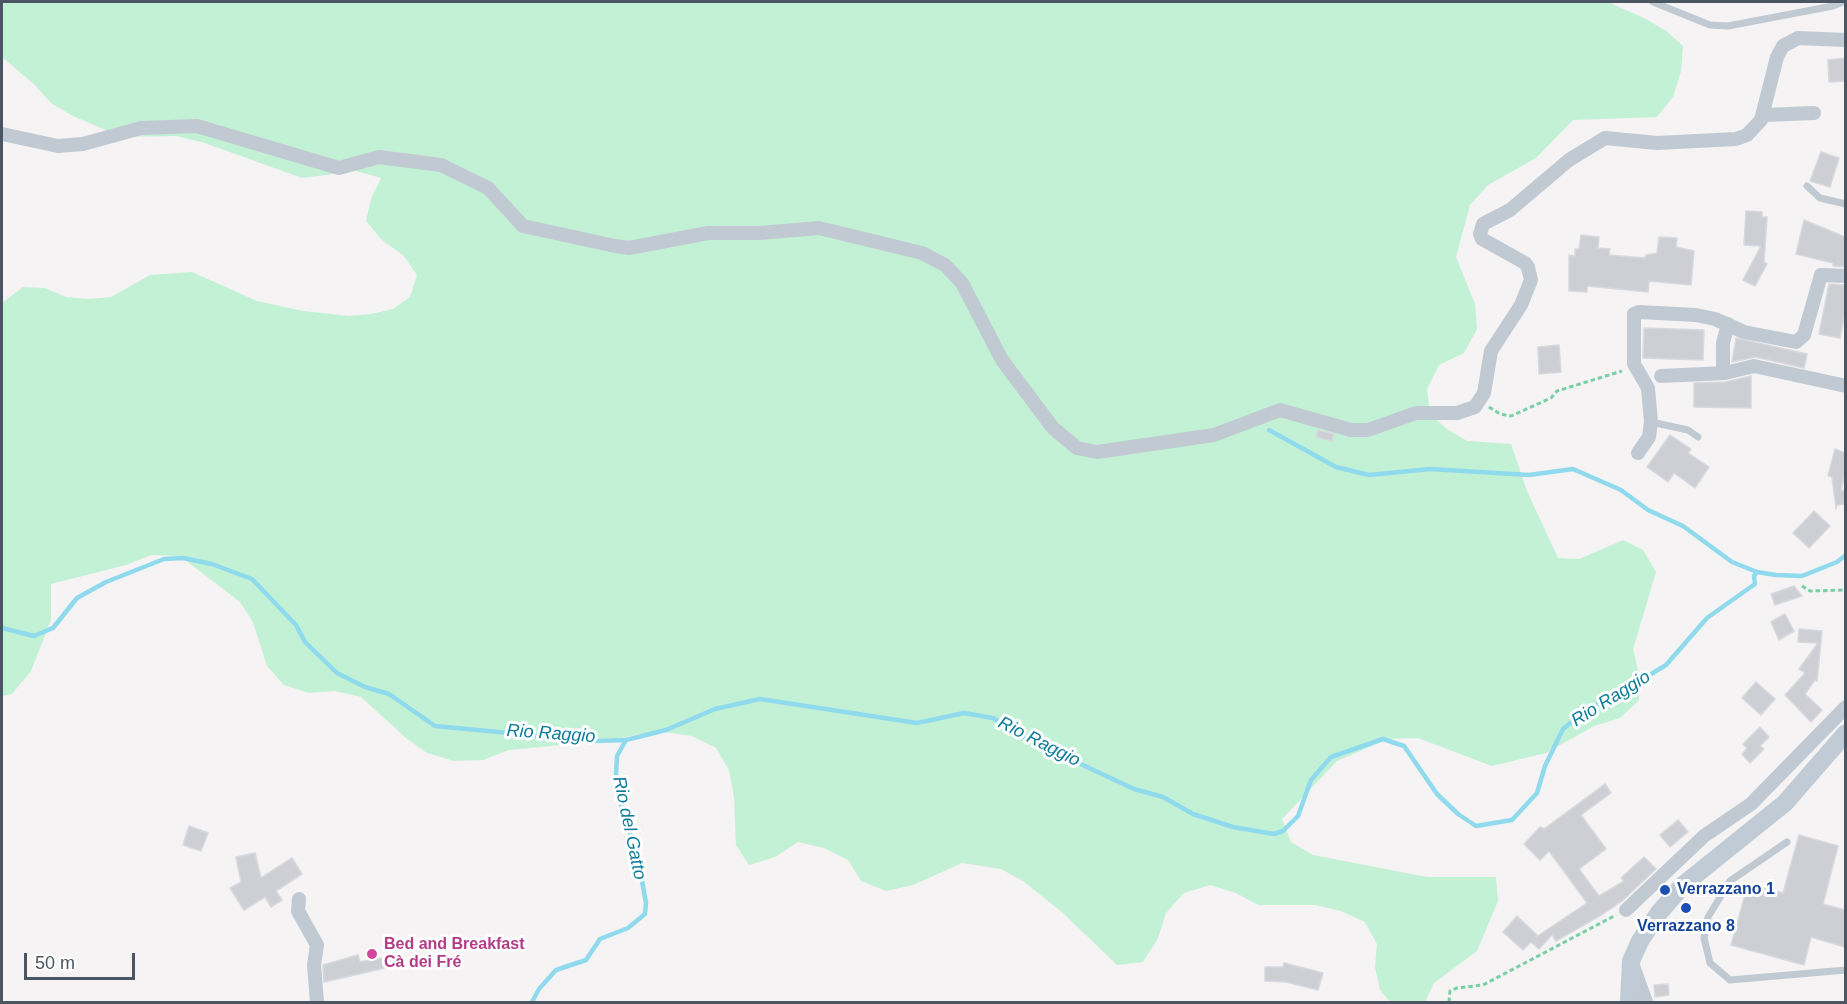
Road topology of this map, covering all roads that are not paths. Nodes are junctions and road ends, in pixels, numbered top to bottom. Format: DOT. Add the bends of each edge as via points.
graph roads {
  1 [pos="1653,2"];
  2 [pos="1843,2"];
  3 [pos="1845,40"];
  4 [pos="1814,113"];
  5 [pos="1764,115"];
  6 [pos="2,134"];
  7 [pos="1807,186"];
  8 [pos="1845,204"];
  9 [pos="1845,276"];
  10 [pos="1728,324"];
  11 [pos="1723,373"];
  12 [pos="1661,376"];
  13 [pos="1845,386"];
  14 [pos="1651,422"];
  15 [pos="1698,437"];
  16 [pos="1638,453"];
  17 [pos="1845,707"];
  18 [pos="1845,733"];
  19 [pos="1787,842"];
  20 [pos="299,899"];
  21 [pos="1626,910"];
  22 [pos="1631,962"];
  23 [pos="1845,970"];
  24 [pos="317,1002"];
  25 [pos="1629,1002"];
  26 [pos="1646,1002"];
  1 -- 2 [label="lane" via="1710,25 1728,27"];
  3 -- 5 [label="street" via="1798,38 1783,46"];
  4 -- 5 [label="street"];
  5 -- 6 [label="street" via="1756,128 1736,139 1657,143 1605,138 1569,160 1510,210 1483,224 1479,234 1482,239 1525,263 1531,280 1521,305 1491,351 1485,393 1475,407 1457,413 1416,413 1368,430 1351,430 1280,410 1214,435 1086,452 1053,428 1002,360 962,283 945,265 922,253 819,228 708,233 628,248 615,246 523,226 488,188 441,165 379,157 339,168 197,126 141,128 83,144 58,146"];
  7 -- 8 [label="lane" via="1820,198"];
  9 -- 10 [label="street" via="1821,275 1800,340 1791,342 1744,332"];
  10 -- 11 [label="street" via="1723,343"];
  10 -- 14 [label="street" via="1696,315 1634,314 1634,364 1648,388"];
  11 -- 12 [label="street"];
  11 -- 13 [label="street" via="1754,366"];
  14 -- 15 [label="lane" via="1688,430"];
  14 -- 16 [label="street" via="1649,437"];
  17 -- 21 [label="street" via="1751,804 1704,836"];
  18 -- 22 [label="street" via="1785,803 1683,885 1658,914"];
  19 -- 23 [label="lane" via="1730,881 1708,917 1704,939 1710,963 1730,980"];
  20 -- 24 [label="street" via="298,911 317,945"];
  22 -- 25 [label="street"];
  22 -- 26 [label="street"];
}
